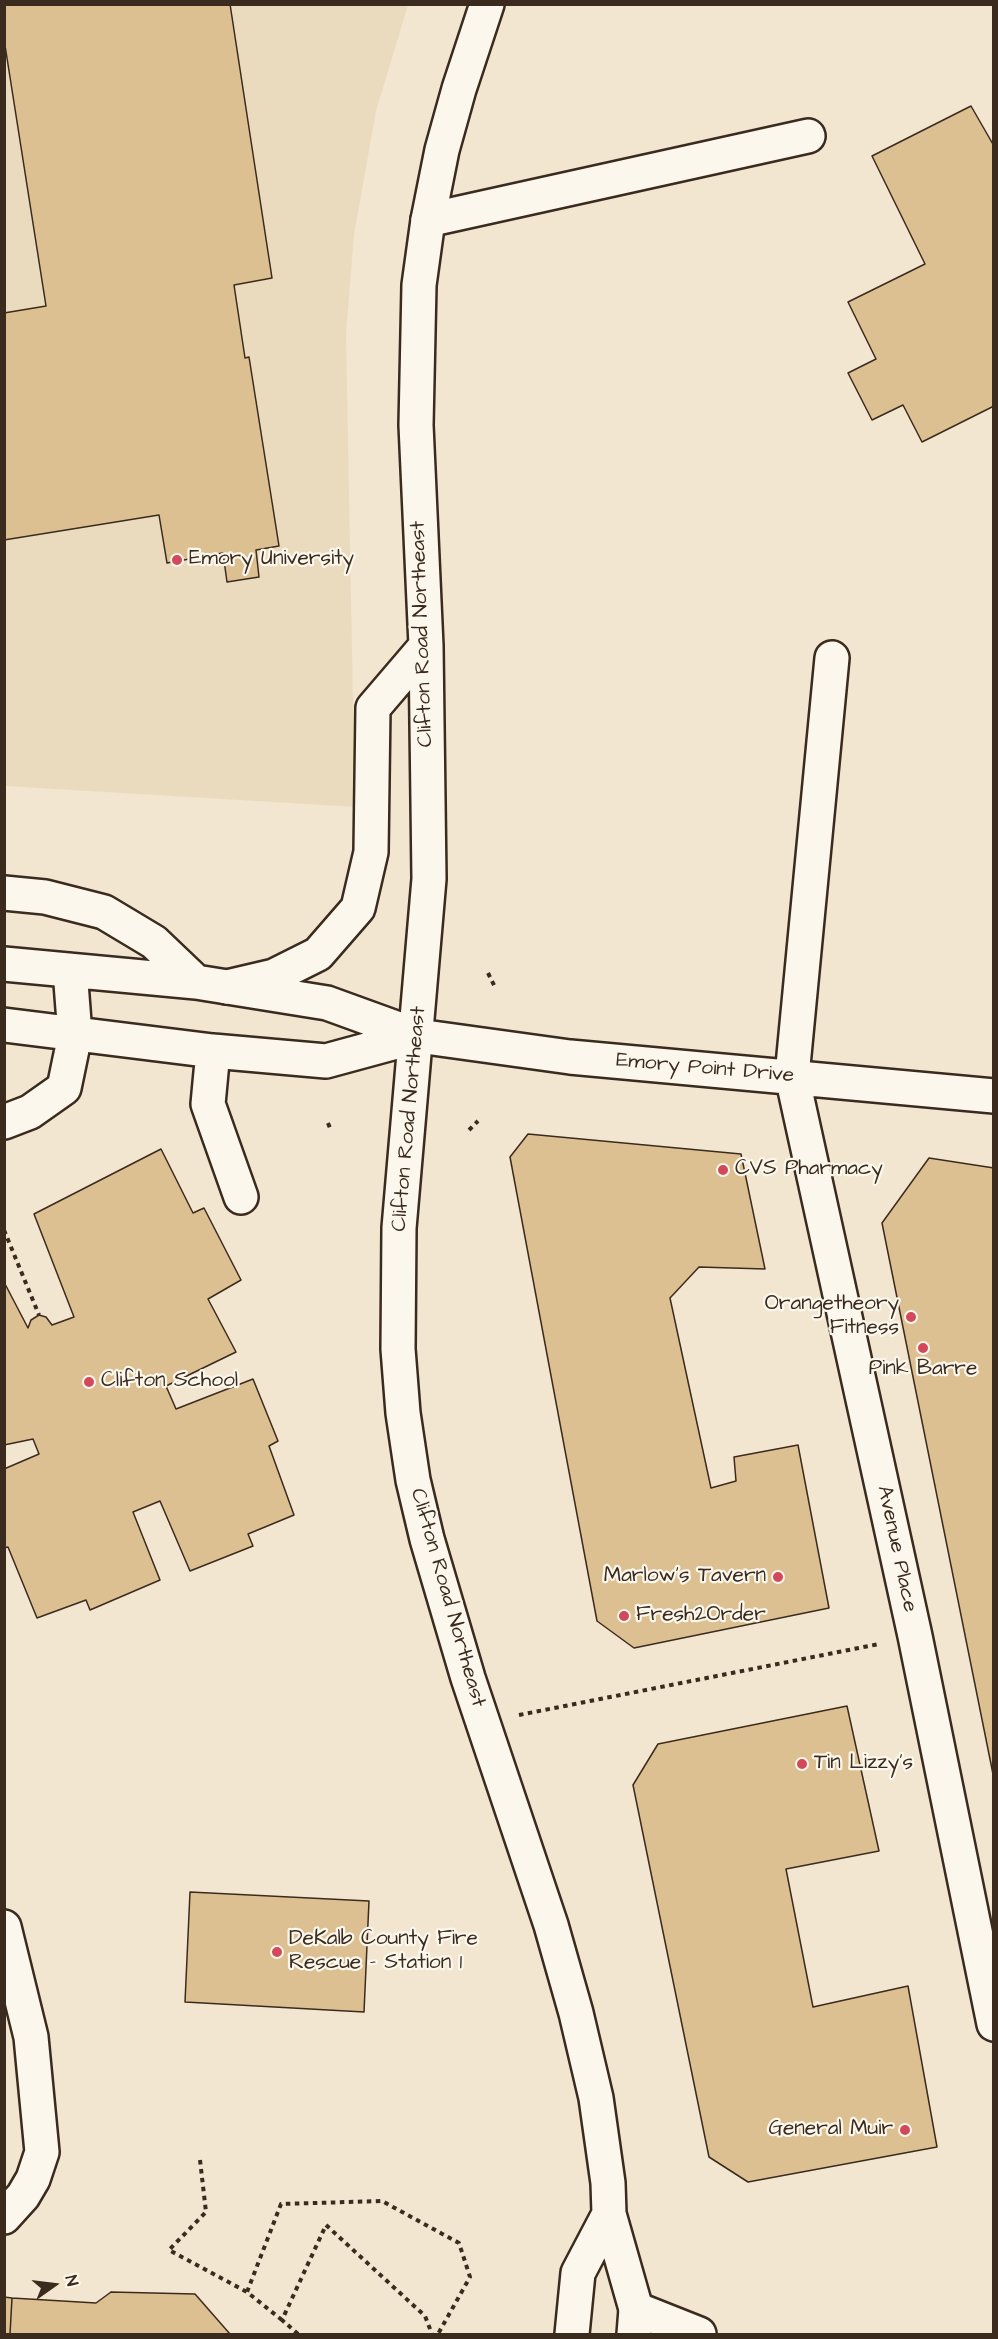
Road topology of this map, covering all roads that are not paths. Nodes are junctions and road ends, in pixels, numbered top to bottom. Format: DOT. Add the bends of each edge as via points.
graph roads {
  1 [pos="487,4"];
  2 [pos="808,136"];
  3 [pos="428,220"];
  4 [pos="426,646"];
  5 [pos="832,658"];
  6 [pos="4,892"];
  7 [pos="4,964"];
  8 [pos="70,970"];
  9 [pos="211,985"];
  10 [pos="4,1025"];
  11 [pos="75,1035"];
  12 [pos="418,1036"];
  13 [pos="213,1051"];
  14 [pos="792,1076"];
  15 [pos="993,1096"];
  16 [pos="4,1122"];
  17 [pos="242,1197"];
  18 [pos="4,1927"];
  19 [pos="993,2024"];
  20 [pos="609,2214"];
  21 [pos="4,2217"];
  22 [pos="635,2322"];
  23 [pos="572,2334"];
  24 [pos="699,2334"];
  1 -- 3 [label="main road, Clifton Road Northeast" via="456,99"];
  2 -- 3 [label="main road"];
  3 -- 4 [label="main road, Clifton Road Northeast" via="419,285 416,357"];
  4 -- 9 [label="main road" via="373,708 371,852 358,908 318,954 274,976"];
  4 -- 12 [label="main road, Clifton Road Northeast" via="429,879"];
  5 -- 14 [label="main road, Avenue Place"];
  6 -- 9 [label="main road" via="45,897 104,912 154,942"];
  7 -- 8 [label="main road"];
  8 -- 9 [label="main road"];
  8 -- 11 [label="main road"];
  9 -- 12 [label="main road" via="327,1002"];
  10 -- 11 [label="main road"];
  11 -- 13 [label="main road"];
  11 -- 16 [label="main road" via="64,1088 30,1112"];
  12 -- 13 [label="main road" via="326,1061"];
  12 -- 14 [label="main road, Emory Point Drive" via="570,1057"];
  12 -- 20 [label="main road, Clifton Road Northeast" via="397,1276 398,1349 412,1480 483,1722 548,1915 576,2013 596,2098"];
  13 -- 17 [label="main road" via="208,1104"];
  14 -- 15 [label="main road, Emory Point Drive"];
  14 -- 19 [label="main road, Avenue Place" via="915,1636"];
  18 -- 21 [label="main road" via="31,2037 42,2152 28,2187"];
  20 -- 22 [label="main road, Clifton Road Northeast"];
  20 -- 23 [label="main road, Clifton Road Northeast" via="578,2273"];
  22 -- 24 [label="main road"];
}
